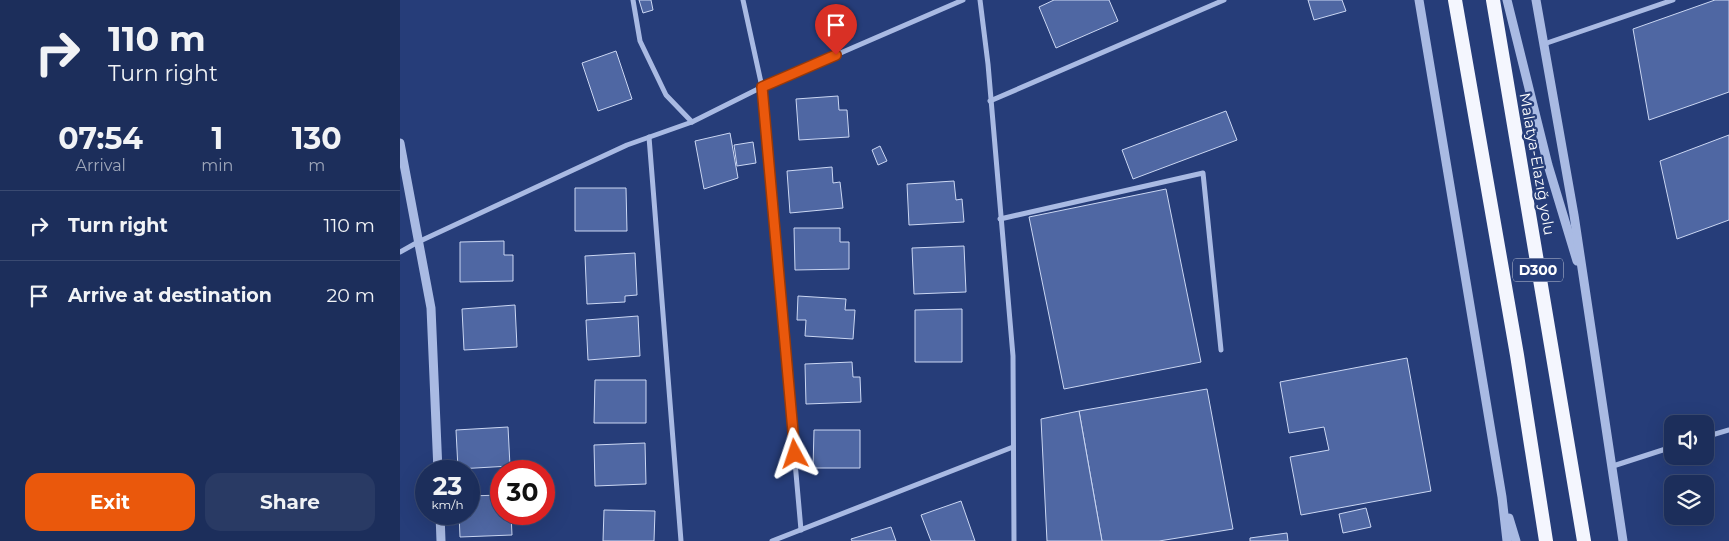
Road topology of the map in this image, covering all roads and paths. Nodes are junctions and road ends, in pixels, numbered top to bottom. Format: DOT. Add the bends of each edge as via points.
graph roads {
  1 [pos="633,0"];
  2 [pos="743,0"];
  3 [pos="963,0"];
  4 [pos="980,0"];
  5 [pos="1224,0"];
  6 [pos="1419,0"];
  7 [pos="1455,0"];
  8 [pos="1493,0"];
  9 [pos="1507,0"];
  10 [pos="1536,0"];
  11 [pos="1672,0"];
  12 [pos="1544,44"];
  13 [pos="762,87"];
  14 [pos="990,101"];
  15 [pos="692,122"];
  16 [pos="649,137"];
  17 [pos="400,143"];
  18 [pos="1000,219"];
  19 [pos="418,242"];
  20 [pos="400,252"];
  21 [pos="1587,295"];
  22 [pos="1221,350"];
  23 [pos="1729,430"];
  24 [pos="1714,435"];
  25 [pos="1014,447"];
  26 [pos="1664,450"];
  27 [pos="438,460"];
  28 [pos="1613,466"];
  29 [pos="1502,497"];
  30 [pos="440,525"];
  31 [pos="801,530"];
  32 [pos="441,541"];
  33 [pos="681,541"];
  34 [pos="772,541"];
  35 [pos="1014,541"];
  36 [pos="1507,541"];
  37 [pos="1516,541"];
  38 [pos="1546,541"];
  39 [pos="1584,541"];
  40 [pos="1623,541"];
  1 -- 15 [label="street" via="640,41 666,95"];
  2 -- 13 [label="street"];
  3 -- 13 [label="street"];
  4 -- 14 [label="street"];
  5 -- 14 [label="street"];
  6 -- 29 [label="street"];
  7 -- 38 [label="highway, D300"];
  8 -- 39 [label="highway, Malatya-Elazığ yolu / D300"];
  9 -- 21 [label="street" via="1548,165"];
  10 -- 12 [label="street"];
  11 -- 12 [label="street"];
  12 -- 21 [label="street"];
  13 -- 15 [label="street"];
  13 -- 31 [label="street"];
  14 -- 18 [label="street"];
  15 -- 16 [label="street"];
  16 -- 19 [label="street"];
  16 -- 33 [label="street"];
  17 -- 19 [label="street"];
  18 -- 22 [label="street" via="1203,173"];
  18 -- 25 [label="street" via="1013,356"];
  19 -- 20 [label="street"];
  19 -- 27 [label="street" via="431,308"];
  21 -- 28 [label="street"];
  23 -- 24 [label="street"];
  25 -- 31 [label="street"];
  25 -- 35 [label="street"];
  26 -- 28 [label="street"];
  28 -- 40 [label="street"];
  29 -- 36 [label="street"];
  29 -- 37 [label="street"];
  30 -- 32 [label="street"];
  31 -- 34 [label="street"];
}
